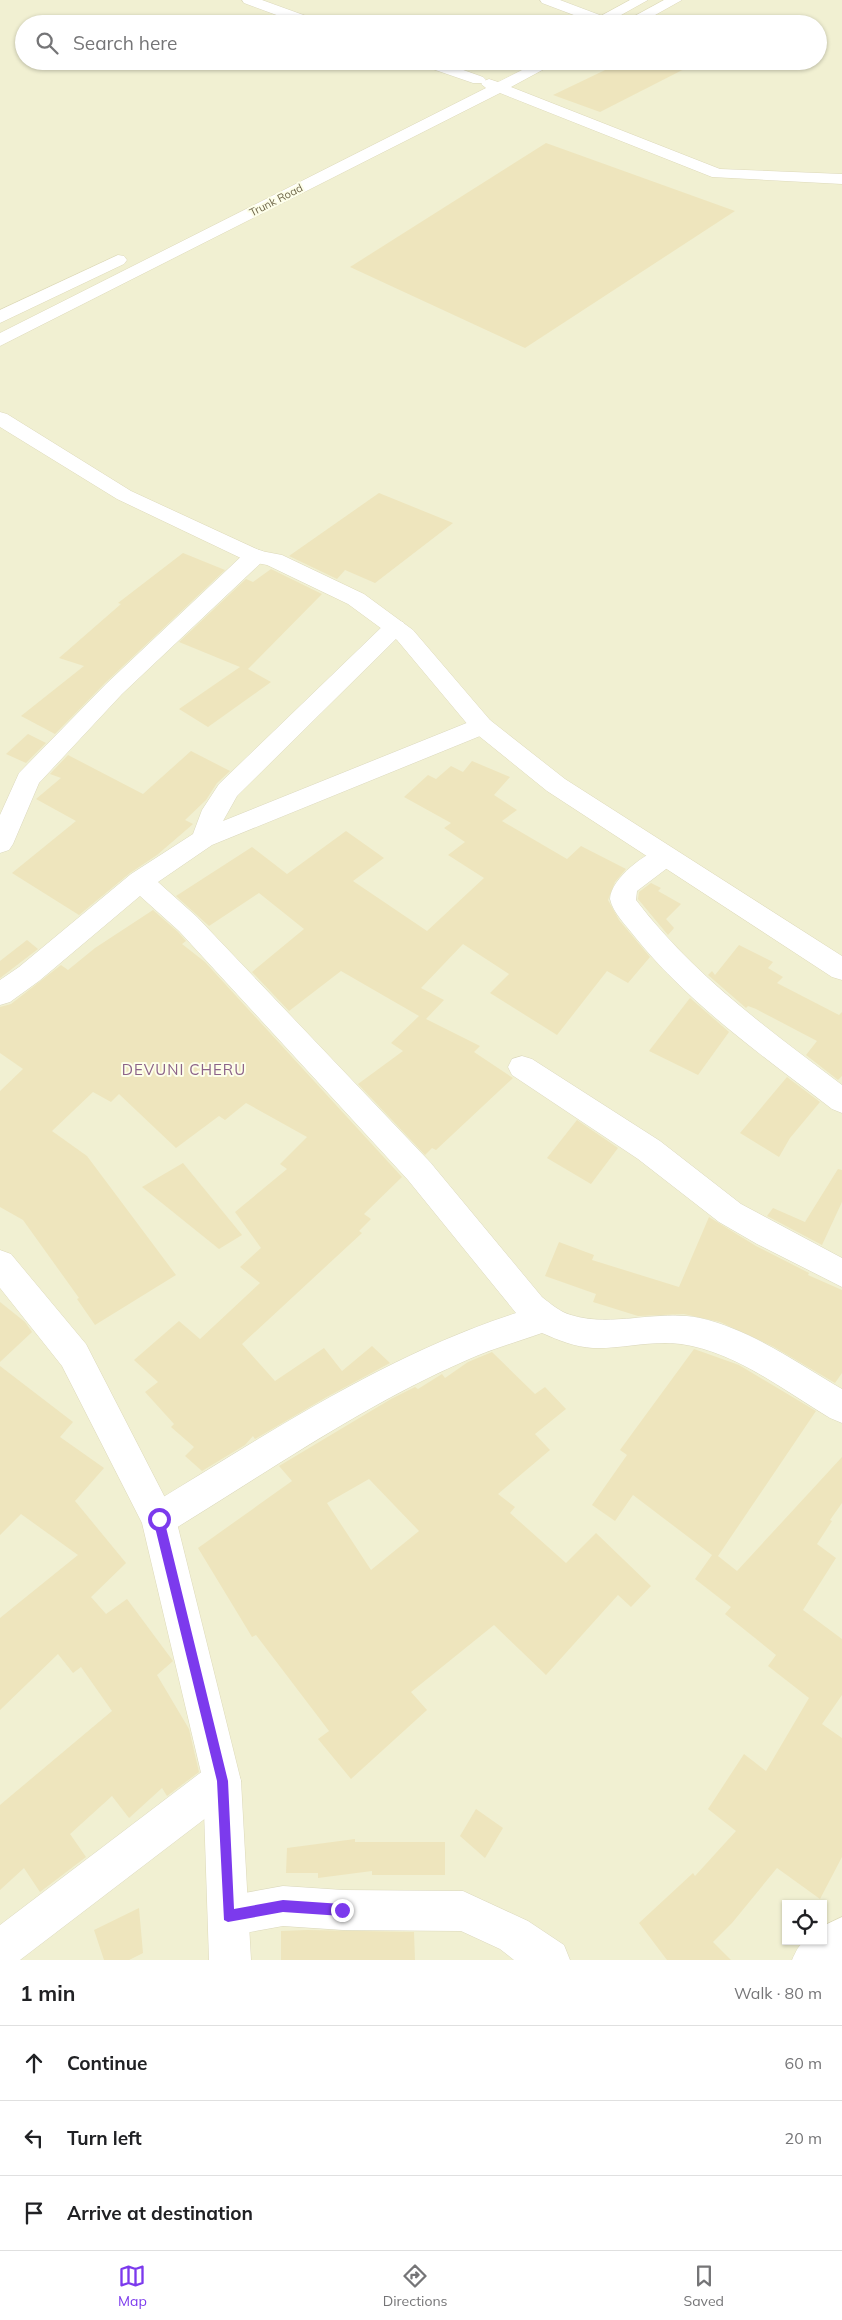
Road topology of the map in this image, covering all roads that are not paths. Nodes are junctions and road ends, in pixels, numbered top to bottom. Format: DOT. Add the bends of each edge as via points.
graph roads {
  1 [pos="249,0"];
  2 [pos="547,0"];
  3 [pos="640,0"];
  4 [pos="675,0"];
  5 [pos="290,2"];
  6 [pos="269,7"];
  7 [pos="291,15"];
  8 [pos="580,15"];
  9 [pos="610,15"];
  10 [pos="645,15"];
  11 [pos="449,70"];
  12 [pos="499,70"];
  13 [pos="534,70"];
  14 [pos="478,80"];
  15 [pos="499,88"];
  16 [pos="432,104"];
  17 [pos="842,179"];
  18 [pos="136,250"];
  19 [pos="0,317"];
  20 [pos="0,339"];
  21 [pos="0,418"];
  22 [pos="255,556"];
  23 [pos="395,627"];
  24 [pos="482,726"];
  25 [pos="204,839"];
  26 [pos="0,844"];
  27 [pos="665,856"];
  28 [pos="140,881"];
  29 [pos="842,970"];
  30 [pos="0,994"];
  31 [pos="522,1067"];
  32 [pos="842,1101"];
  33 [pos="842,1273"];
  34 [pos="4,1278"];
  35 [pos="543,1318"];
  36 [pos="842,1407"];
  37 [pos="159,1519"];
  38 [pos="222,1781"];
  39 [pos="228,1916"];
  40 [pos="842,1937"];
  41 [pos="0,1950"];
  42 [pos="230,1960"];
  43 [pos="548,1960"];
  44 [pos="813,1960"];
  1 -- 6 [label="street"];
  2 -- 8 [label="street"];
  3 -- 9 [label="street"];
  4 -- 10 [label="street"];
  5 -- 6 [label="street"];
  6 -- 7 [label="street"];
  11 -- 14 [label="street"];
  12 -- 14 [label="street"];
  13 -- 15 [label="street, Trunk Road"];
  14 -- 15 [label="street"];
  14 -- 16 [label="street"];
  15 -- 17 [label="street" via="718,174"];
  15 -- 20 [label="street, Trunk Road"];
  18 -- 19 [label="street"];
  21 -- 22 [label="street" via="124,495"];
  22 -- 23 [label="street" via="274,560 356,599"];
  22 -- 26 [label="street" via="114,689 28,779"];
  23 -- 24 [label="street"];
  23 -- 25 [label="street" via="228,790 214,810"];
  24 -- 25 [label="street"];
  24 -- 27 [label="street" via="556,784"];
  25 -- 28 [label="street"];
  27 -- 29 [label="street"];
  27 -- 32 [label="street" via="626,886 623,902 688,980"];
  28 -- 30 [label="street" via="29,974"];
  28 -- 35 [label="street" via="188,924 419,1171"];
  31 -- 33 [label="street" via="649,1150 730,1213"];
  34 -- 37 [label="street" via="74,1355"];
  35 -- 36 [label="street" via="564,1329 581,1332 675,1329 717,1337"];
  35 -- 37 [label="street" via="455,1350 419,1368 329,1417"];
  37 -- 38 [label="street"];
  38 -- 39 [label="street"];
  38 -- 41 [label="street"];
  39 -- 42 [label="street"];
  39 -- 43 [label="street" via="283,1906 463,1911 514,1935"];
  40 -- 44 [label="street"];
}
